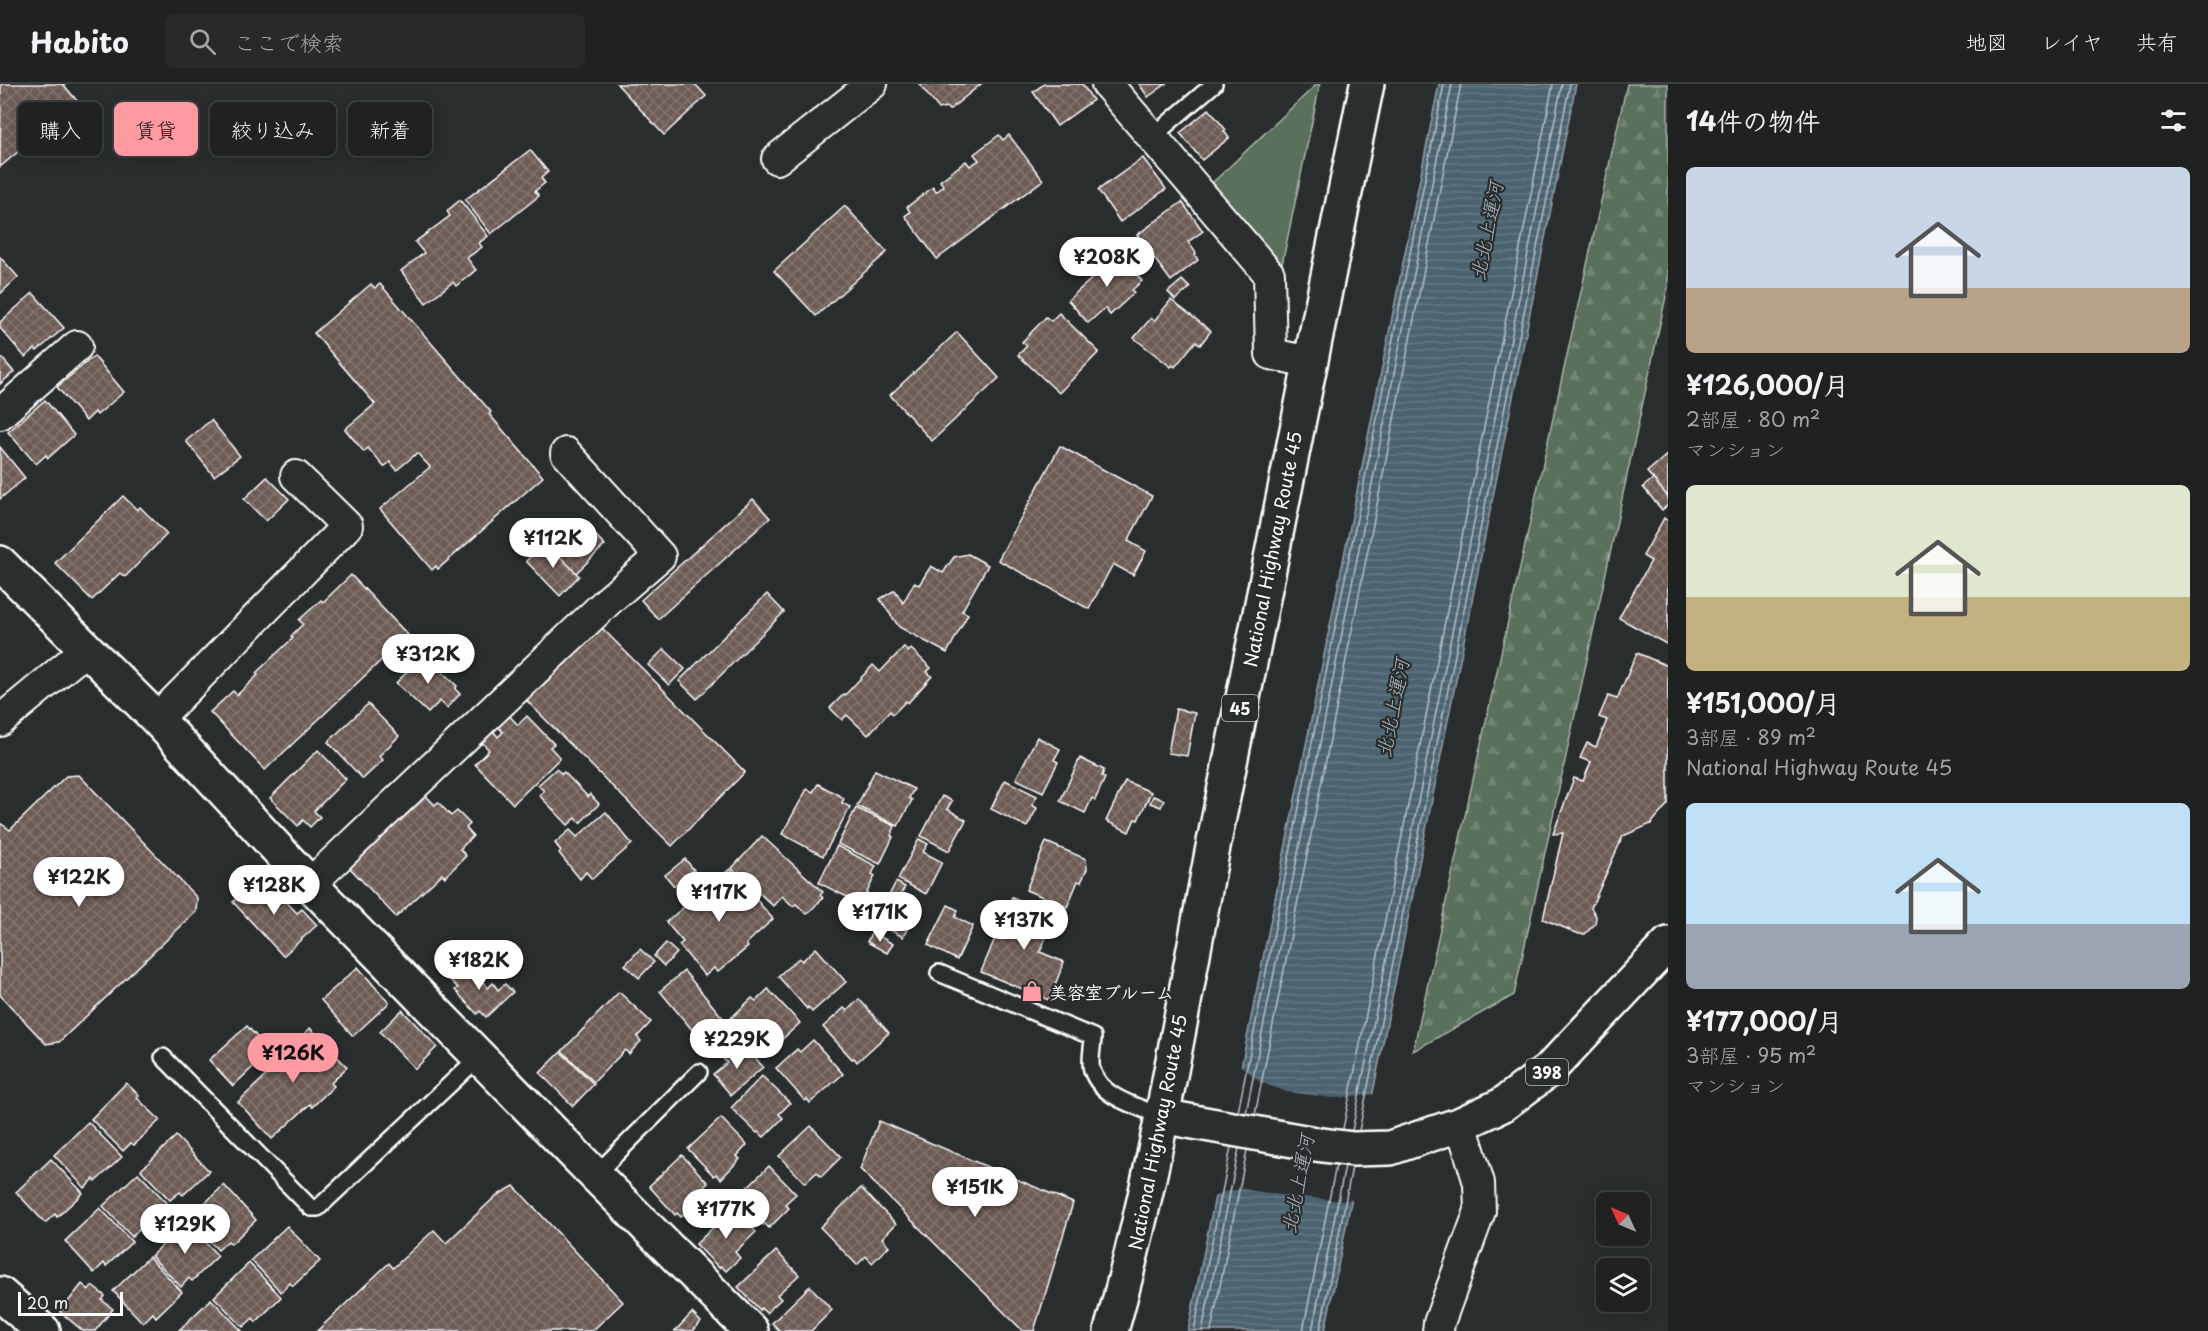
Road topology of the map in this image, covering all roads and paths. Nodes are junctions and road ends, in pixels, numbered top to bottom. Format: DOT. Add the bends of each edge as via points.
graph roads {
  1 [pos="872,84"];
  2 [pos="1107,84"];
  3 [pos="1214,84"];
  4 [pos="1367,84"];
  5 [pos="1151,138"];
  6 [pos="777,159"];
  7 [pos="77,346"];
  8 [pos="1310,362"];
  9 [pos="0,414"];
  10 [pos="566,453"];
  11 [pos="296,476"];
  12 [pos="0,563"];
  13 [pos="87,649"];
  14 [pos="157,719"];
  15 [pos="0,721"];
  16 [pos="310,884"];
  17 [pos="1668,944"];
  18 [pos="939,973"];
  19 [pos="162,1057"];
  20 [pos="479,1057"];
  21 [pos="699,1072"];
  22 [pos="1161,1116"];
  23 [pos="1461,1124"];
  24 [pos="595,1175"];
  25 [pos="0,1294"];
  26 [pos="43,1331"];
  27 [pos="751,1331"];
  28 [pos="1111,1331"];
  29 [pos="1438,1331"];
  1 -- 6 [label="street"];
  2 -- 5 [label="street"];
  3 -- 5 [label="lane"];
  4 -- 8 [label="main road, National Highway Route 45 / 45"];
  5 -- 8 [label="street" via="1269,274 1271,354"];
  7 -- 9 [label="street"];
  8 -- 22 [label="main road, National Highway Route 45 / 45"];
  10 -- 16 [label="street" via="660,556"];
  11 -- 14 [label="street" via="347,526"];
  12 -- 13 [label="main road"];
  13 -- 14 [label="main road"];
  13 -- 15 [label="street"];
  14 -- 16 [label="main road"];
  16 -- 20 [label="main road"];
  17 -- 23 [label="main road, 398" via="1549,1070 1502,1105"];
  18 -- 22 [label="lane" via="1093,1036 1092,1069 1104,1089"];
  19 -- 20 [label="lane" via="311,1208 318,1208"];
  20 -- 24 [label="main road"];
  21 -- 24 [label="lane"];
  22 -- 23 [label="main road, 398" via="1344,1148 1390,1148"];
  22 -- 28 [label="main road, National Highway Route 45 / 45" via="1132,1257"];
  23 -- 29 [label="street" via="1479,1183 1480,1211"];
  24 -- 27 [label="main road"];
  25 -- 26 [label="main road"];
}
